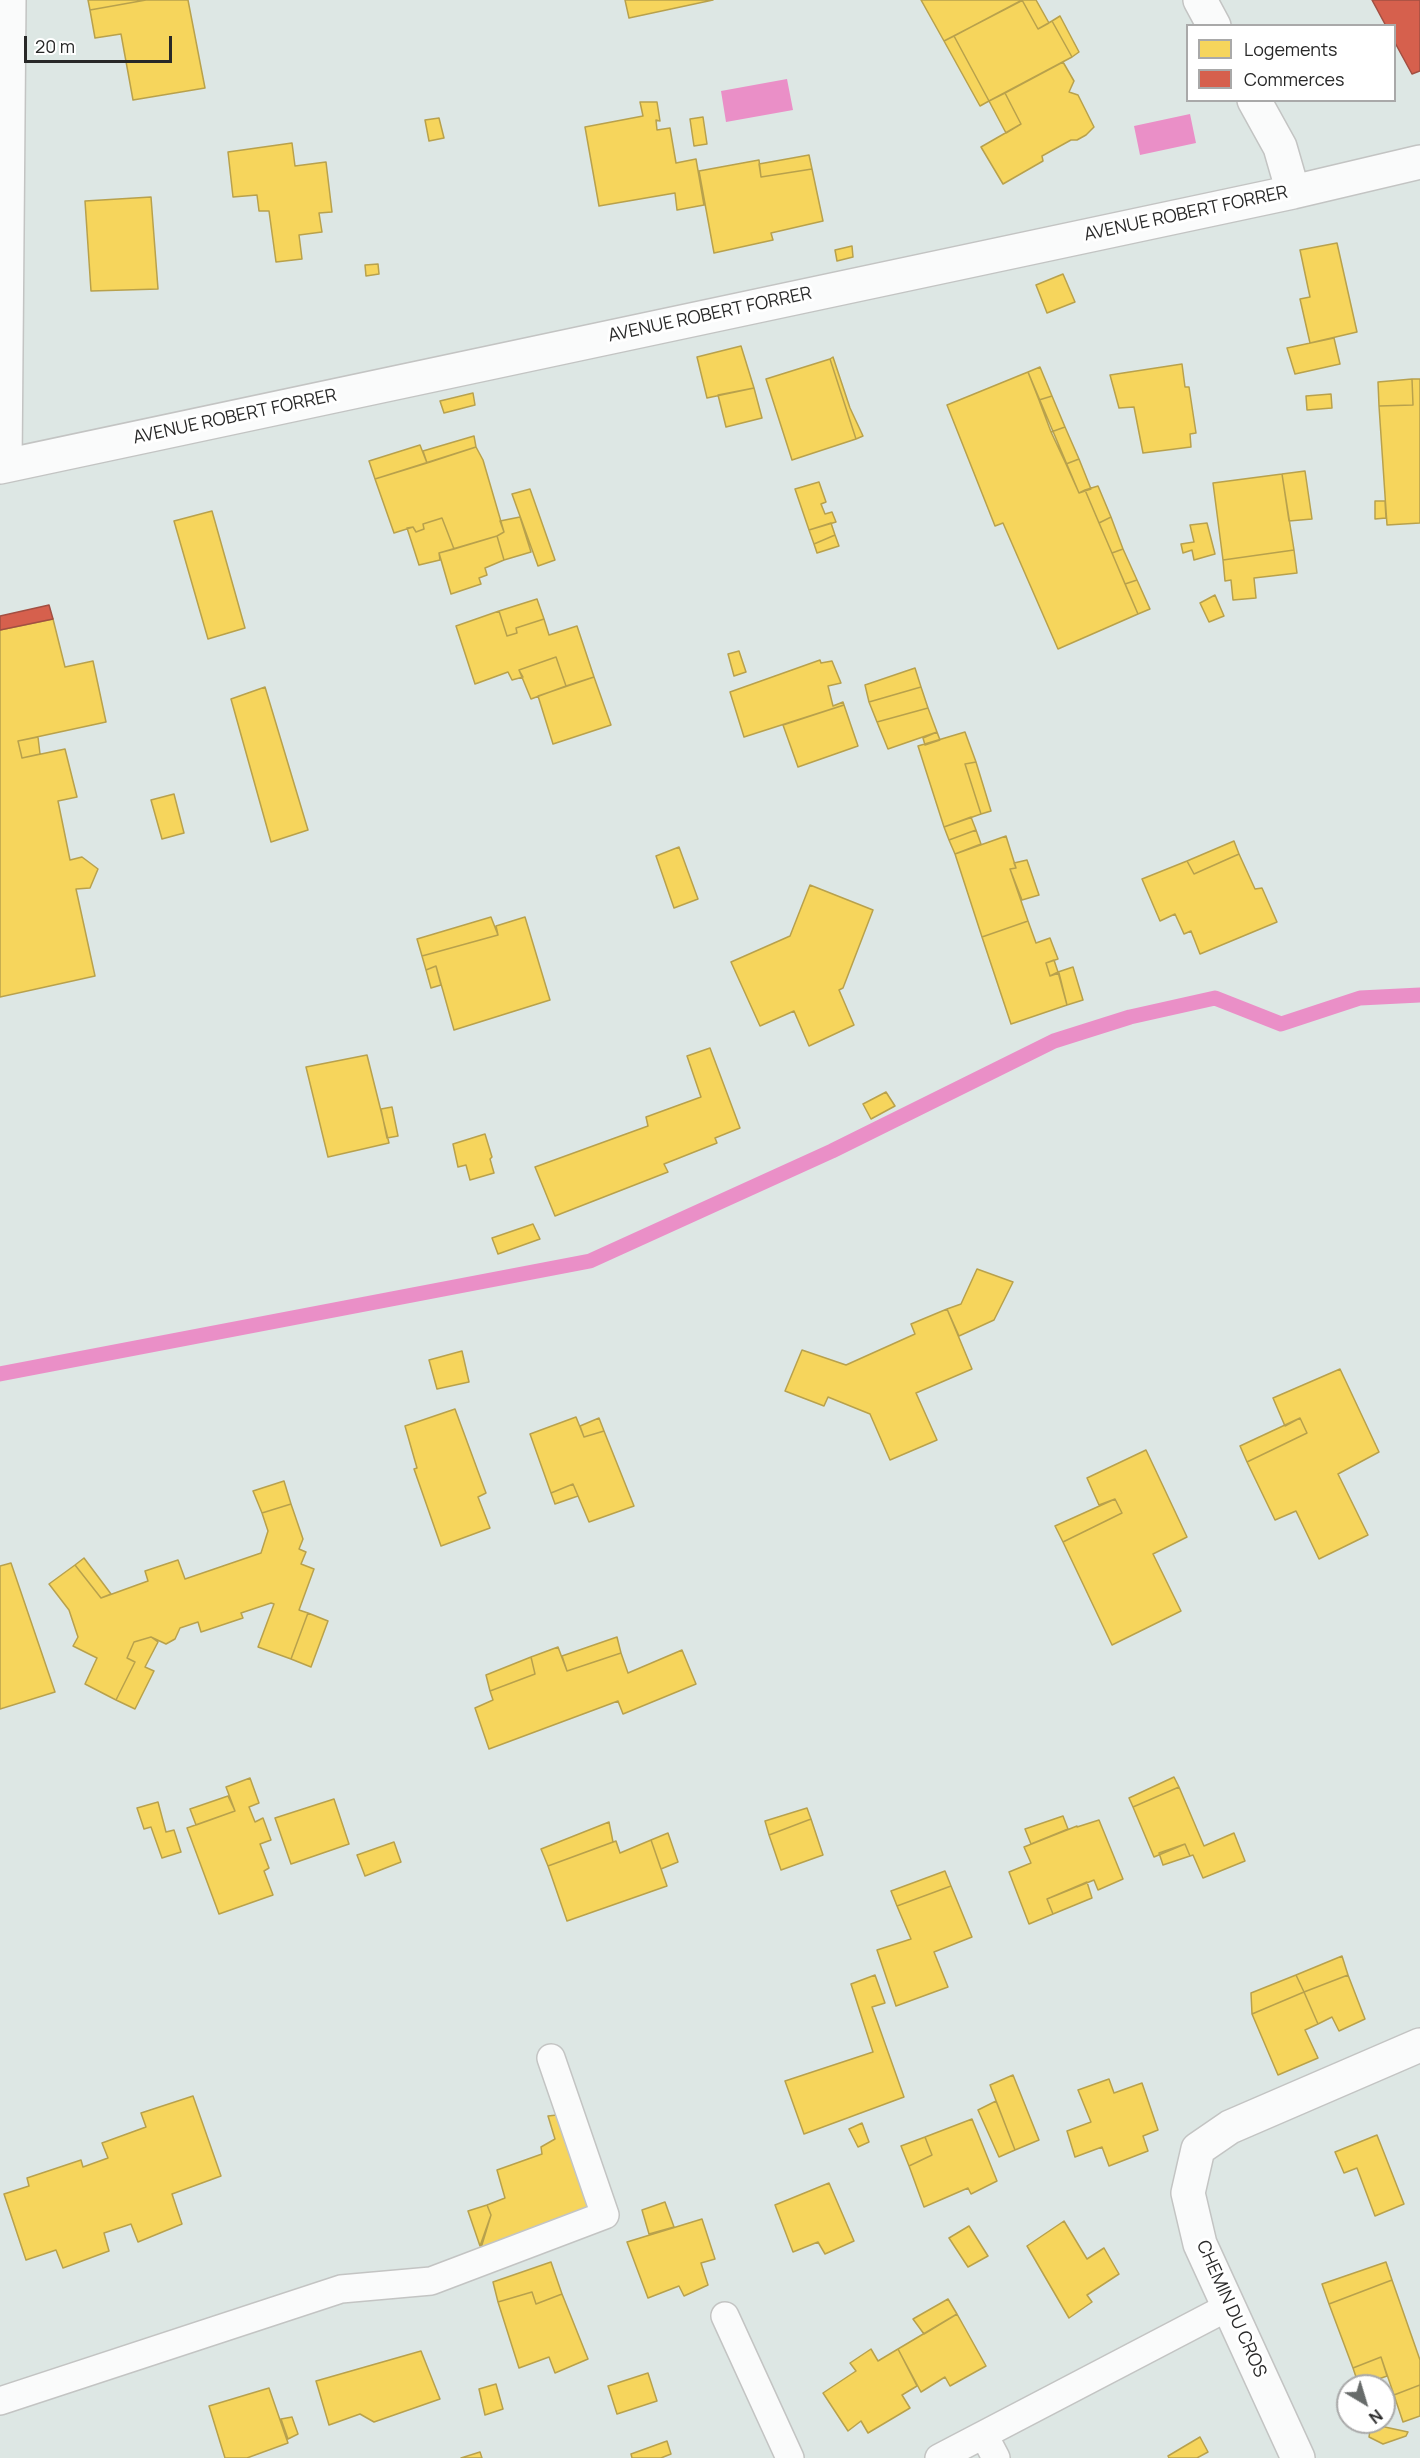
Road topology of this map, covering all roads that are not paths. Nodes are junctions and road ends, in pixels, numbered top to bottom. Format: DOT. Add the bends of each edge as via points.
graph roads {
  1 [pos="1200,0"];
  2 [pos="8,3"];
  3 [pos="1213,24"];
  4 [pos="1255,102"];
  5 [pos="1420,162"];
  6 [pos="1293,192"];
  7 [pos="4,466"];
  8 [pos="1420,2045"];
  9 [pos="551,2058"];
  10 [pos="1228,2307"];
  11 [pos="725,2316"];
  12 [pos="0,2401"];
  13 [pos="990,2446"];
  14 [pos="790,2458"];
  15 [pos="939,2458"];
  16 [pos="1298,2458"];
  1 -- 3 [label="street"];
  2 -- 7 [label="lane"];
  4 -- 6 [label="street" via="1280,147"];
  5 -- 6 [label="street, AVENUE ROBERT FORRER"];
  6 -- 7 [label="street, AVENUE ROBERT FORRER"];
  8 -- 10 [label="street, CHEMIN DU CROS" via="1230,2127 1198,2148 1188,2193 1200,2244"];
  9 -- 12 [label="lane" via="605,2215 431,2281 341,2289"];
  10 -- 13 [label="lane"];
  10 -- 16 [label="street, CHEMIN DU CROS"];
  11 -- 14 [label="lane"];
  13 -- 15 [label="lane"];
}
